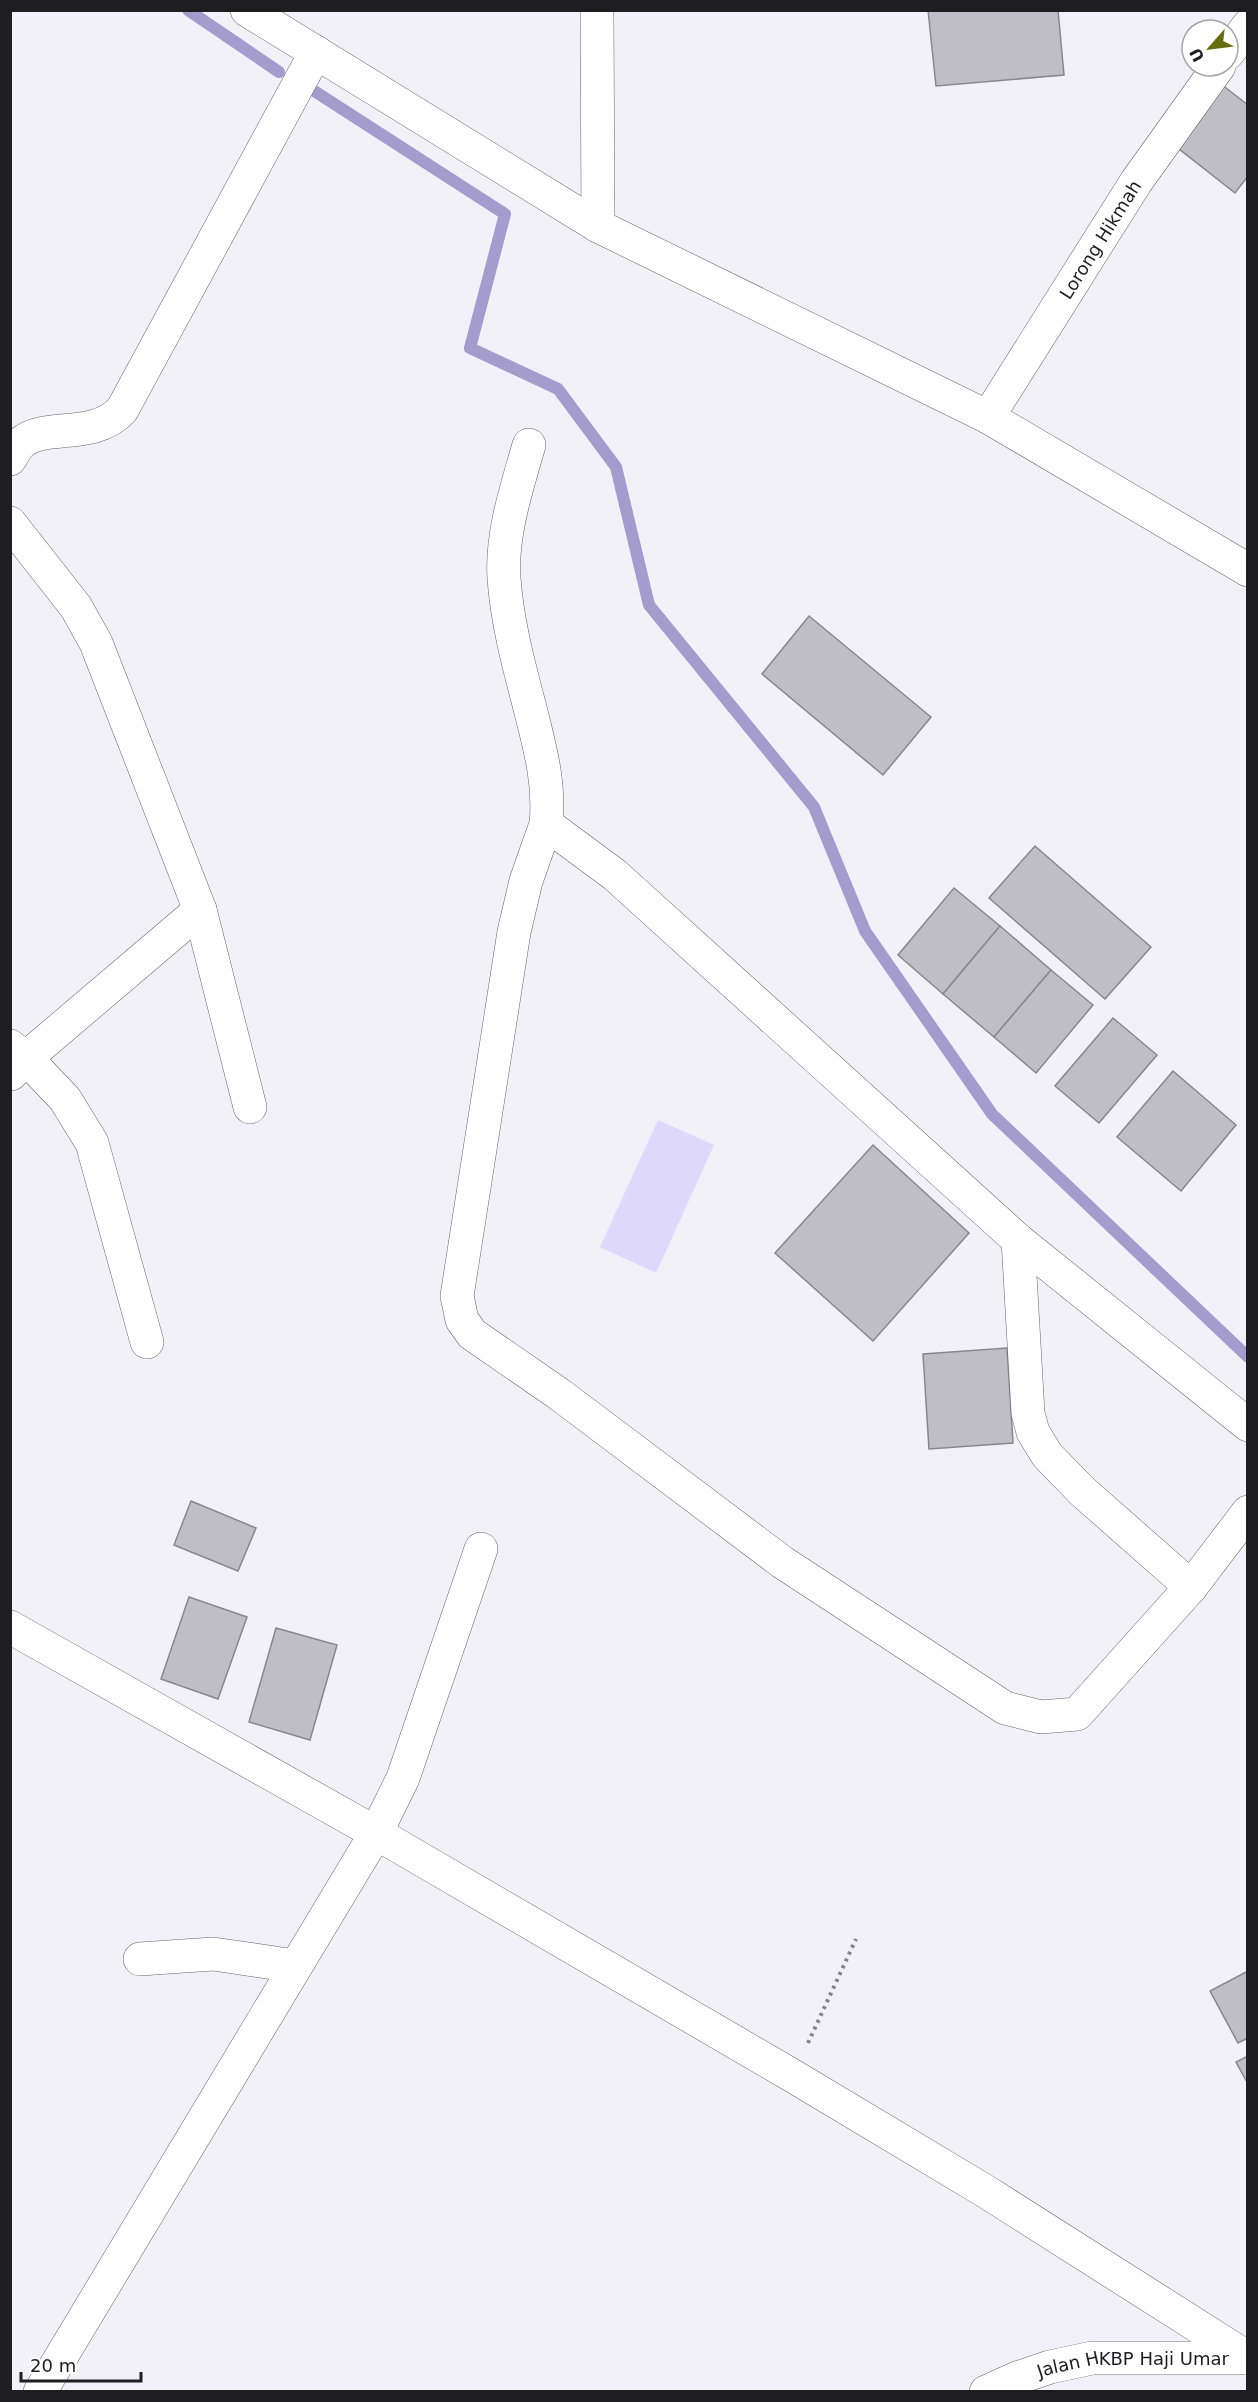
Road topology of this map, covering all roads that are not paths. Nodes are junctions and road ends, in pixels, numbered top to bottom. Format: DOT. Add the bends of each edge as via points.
graph roads {
  1 [pos="247,10"];
  2 [pos="597,10"];
  3 [pos="316,52"];
  4 [pos="1211,78"];
  5 [pos="598,226"];
  6 [pos="988,417"];
  7 [pos="529,444"];
  8 [pos="10,459"];
  9 [pos="10,523"];
  10 [pos="1248,570"];
  11 [pos="546,824"];
  12 [pos="200,910"];
  13 [pos="16,1060"];
  14 [pos="250,1107"];
  15 [pos="1018,1239"];
  16 [pos="147,1342"];
  17 [pos="1248,1425"];
  18 [pos="1248,1512"];
  19 [pos="481,1549"];
  20 [pos="1191,1587"];
  21 [pos="10,1627"];
  22 [pos="376,1833"];
  23 [pos="140,1959"];
  24 [pos="295,1966"];
  25 [pos="1247,2358"];
  26 [pos="40,2391"];
  27 [pos="986,2391"];
  1 -- 3 [label="street"];
  2 -- 5 [label="street"];
  3 -- 5 [label="street"];
  3 -- 8 [label="street" via="122,410 115,418 91,428 21,442"];
  4 -- 6 [label="street, Lorong Hikmah" via="1137,182"];
  5 -- 6 [label="street"];
  6 -- 10 [label="street"];
  7 -- 11 [label="street" via="514,497 504,578 515,648 546,773"];
  9 -- 12 [label="street" via="76,607 96,643"];
  11 -- 15 [label="street" via="615,875"];
  11 -- 20 [label="street" via="514,932 457,1296 462,1320 472,1334 559,1394 782,1562 1005,1707 1041,1717 1077,1714"];
  12 -- 13 [label="street"];
  12 -- 14 [label="street"];
  13 -- 16 [label="street" via="65,1099 92,1143"];
  15 -- 17 [label="street"];
  15 -- 20 [label="street" via="1028,1413 1033,1432 1047,1455 1082,1491"];
  18 -- 20 [label="street"];
  19 -- 22 [label="street" via="403,1778"];
  21 -- 22 [label="street"];
  22 -- 24 [label="street"];
  22 -- 25 [label="street" via="986,2191"];
  23 -- 24 [label="street" via="213,1954"];
  24 -- 26 [label="street"];
  25 -- 27 [label="street, Jalan HKBP Haji Umar" via="1092,2358 1050,2367"];
}
